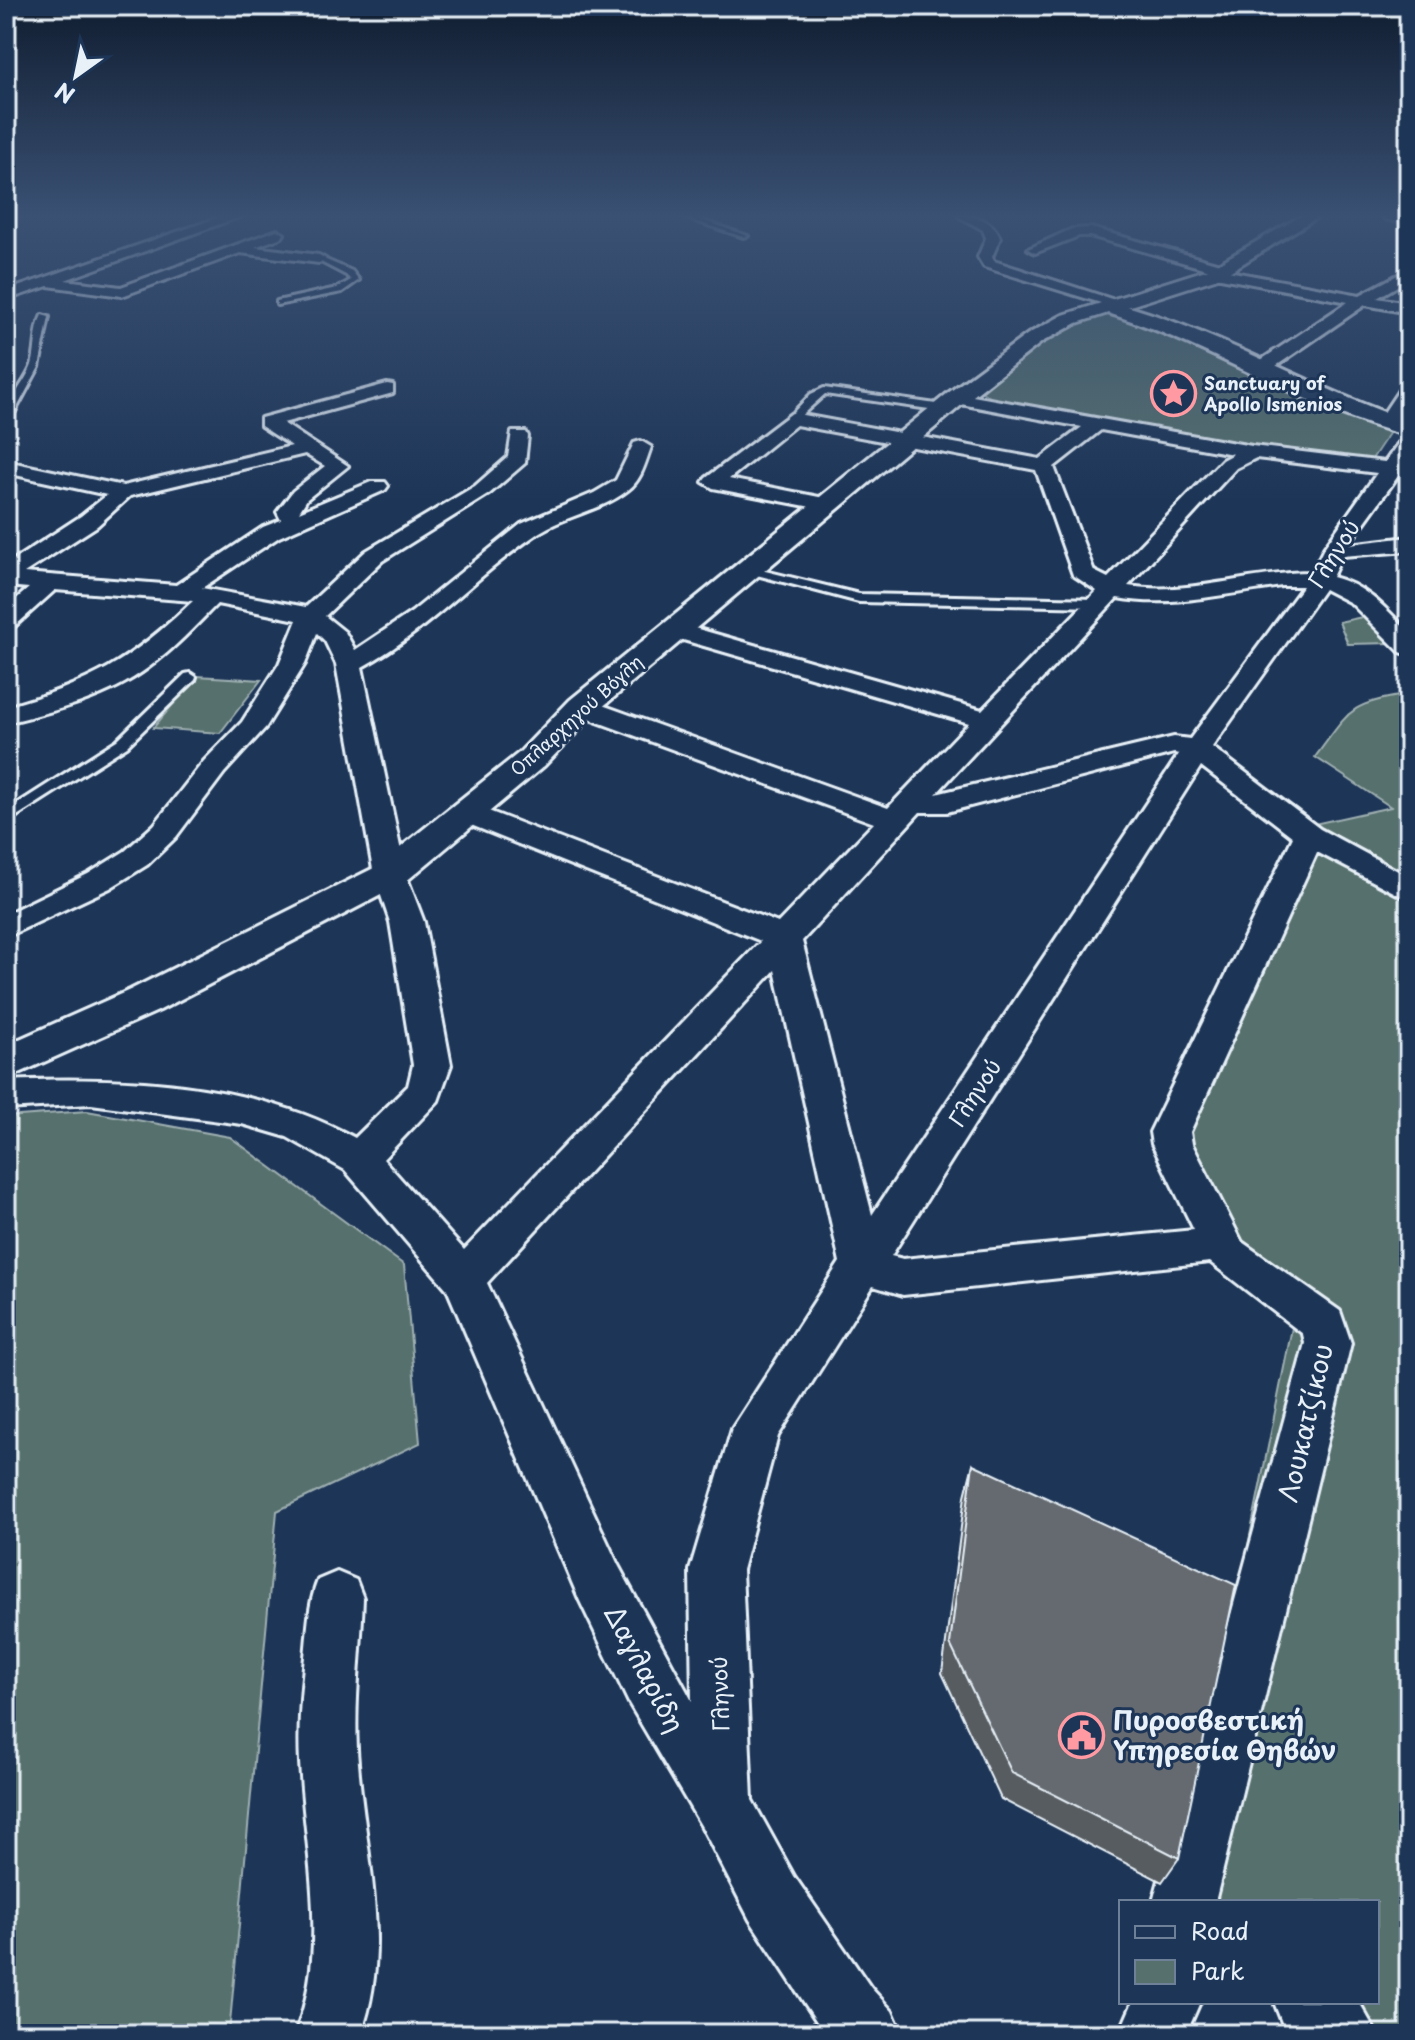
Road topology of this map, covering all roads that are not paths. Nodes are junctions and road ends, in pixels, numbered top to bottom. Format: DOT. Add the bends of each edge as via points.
graph roads {
  1 [pos="1094,311"];
  2 [pos="1129,311"];
  3 [pos="1345,311"];
  4 [pos="45,317"];
  5 [pos="1270,368"];
  6 [pos="1409,388"];
  7 [pos="387,389"];
  8 [pos="949,403"];
  9 [pos="6,419"];
  10 [pos="792,419"];
  11 [pos="1098,423"];
  12 [pos="1403,423"];
  13 [pos="519,436"];
  14 [pos="904,441"];
  15 [pos="1409,442"];
  16 [pos="641,447"];
  17 [pos="306,448"];
  18 [pos="1252,452"];
  19 [pos="1044,466"];
  20 [pos="1393,469"];
  21 [pos="10,472"];
  22 [pos="378,486"];
  23 [pos="123,492"];
  24 [pos="827,504"];
  25 [pos="293,523"];
  26 [pos="1409,544"];
  27 [pos="1335,548"];
  28 [pos="749,570"];
  29 [pos="6,577"];
  30 [pos="1319,580"];
  31 [pos="47,584"];
  32 [pos="181,592"];
  33 [pos="212,596"];
  34 [pos="1104,596"];
  35 [pos="311,616"];
  36 [pos="6,621"];
  37 [pos="675,630"];
  38 [pos="1409,647"];
  39 [pos="349,664"];
  40 [pos="190,677"];
  41 [pos="582,707"];
  42 [pos="6,715"];
  43 [pos="987,720"];
  44 [pos="1197,749"];
  45 [pos="902,811"];
  46 [pos="467,813"];
  47 [pos="6,818"];
  48 [pos="1309,835"];
  49 [pos="390,875"];
  50 [pos="1409,890"];
  51 [pos="6,927"];
  52 [pos="784,938"];
  53 [pos="6,1063"];
  54 [pos="6,1095"];
  55 [pos="359,1159"];
  56 [pos="1222,1244"];
  57 [pos="863,1266"];
  58 [pos="464,1279"];
  59 [pos="337,1598"];
  60 [pos="723,1806"];
  61 [pos="1185,1900"];
  62 [pos="1158,2004"];
  63 [pos="1167,2004"];
  64 [pos="1309,2004"];
  65 [pos="328,2034"];
  66 [pos="869,2034"];
  67 [pos="1151,2034"];
  68 [pos="1344,2034"];
  1 -- 8 [label="main road, Οπλαρχηγού Βόγλη" via="1035,338"];
  2 -- 5 [label="main road"];
  3 -- 5 [label="street"];
  4 -- 9 [label="lane" via="37,332 35,366"];
  5 -- 12 [label="main road" via="1345,407"];
  6 -- 12 [label="street"];
  7 -- 17 [label="street" via="268,422"];
  8 -- 10 [label="lane" via="824,391"];
  8 -- 11 [label="street"];
  8 -- 14 [label="main road, Οπλαρχηγού Βόγλη"];
  10 -- 14 [label="street"];
  10 -- 24 [label="street" via="713,482"];
  11 -- 18 [label="street"];
  11 -- 19 [label="street"];
  13 -- 35 [label="street" via="518,459 482,490 374,556"];
  14 -- 19 [label="street"];
  14 -- 24 [label="main road, Οπλαρχηγού Βόγλη"];
  15 -- 20 [label="street, Γληνού"];
  16 -- 39 [label="street" via="632,476 619,487 531,528 394,641"];
  17 -- 23 [label="street"];
  17 -- 25 [label="street" via="338,466 293,503 288,512"];
  18 -- 20 [label="street"];
  18 -- 34 [label="street" via="1229,464"];
  19 -- 34 [label="street" via="1084,575"];
  20 -- 27 [label="street, Γληνού"];
  21 -- 23 [label="street"];
  22 -- 25 [label="street"];
  23 -- 29 [label="street"];
  24 -- 28 [label="main road, Οπλαρχηγού Βόγλη"];
  25 -- 32 [label="street"];
  26 -- 27 [label="street"];
  27 -- 30 [label="street, Γληνού"];
  28 -- 34 [label="lane" via="859,598"];
  28 -- 37 [label="main road, Οπλαρχηγού Βόγλη"];
  29 -- 31 [label="street"];
  30 -- 34 [label="street" via="1180,595"];
  30 -- 38 [label="street" via="1352,592"];
  30 -- 44 [label="street, Γληνού"];
  31 -- 32 [label="street"];
  31 -- 36 [label="street"];
  32 -- 33 [label="street"];
  33 -- 35 [label="street"];
  33 -- 42 [label="street" via="147,657 114,678 77,695"];
  34 -- 43 [label="street"];
  35 -- 39 [label="street" via="336,637"];
  35 -- 51 [label="street" via="292,664 252,727 165,831 136,858 99,881"];
  37 -- 41 [label="main road, Οπλαρχηγού Βόγλη"];
  37 -- 43 [label="street"];
  39 -- 49 [label="street"];
  40 -- 47 [label="lane" via="122,743"];
  41 -- 45 [label="street"];
  41 -- 46 [label="main road, Οπλαρχηγού Βόγλη" via="532,759"];
  43 -- 45 [label="street"];
  44 -- 45 [label="street" via="1174,745"];
  44 -- 48 [label="street"];
  44 -- 57 [label="street, Γληνού"];
  45 -- 52 [label="street"];
  46 -- 49 [label="main road, Οπλαρχηγού Βόγλη"];
  46 -- 52 [label="street"];
  48 -- 50 [label="street"];
  48 -- 56 [label="street, Λουκατζίκου" via="1170,1132"];
  49 -- 53 [label="main road, Οπλαρχηγού Βόγλη" via="145,1000"];
  49 -- 55 [label="street" via="407,922 432,1065 425,1091"];
  52 -- 57 [label="street"];
  52 -- 58 [label="street"];
  54 -- 55 [label="street, Δαγλαρίδη" via="91,1091 242,1110 300,1126"];
  55 -- 58 [label="street, Δαγλαρίδη"];
  56 -- 57 [label="street" via="903,1277"];
  56 -- 61 [label="street, Λουκατζίκου" via="1237,1265 1324,1324 1328,1343"];
  57 -- 60 [label="street, Γληνού" via="756,1429 716,1570"];
  58 -- 60 [label="street, Δαγλαρίδη" via="606,1598 649,1683"];
  59 -- 65 [label="street" via="329,1762 345,1923 340,2011"];
  60 -- 66 [label="street, Δαγλαρίδη" via="772,1898"];
  62 -- 67 [label="street"];
  63 -- 67 [label="street"];
  64 -- 68 [label="street"];
}
